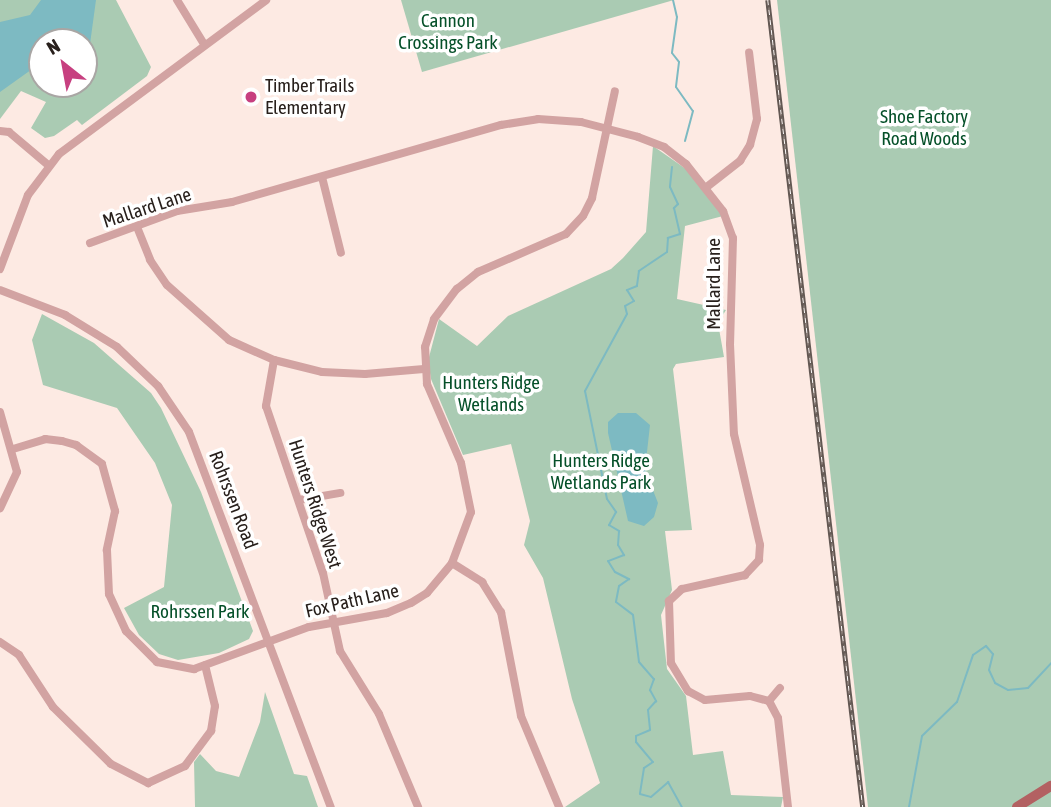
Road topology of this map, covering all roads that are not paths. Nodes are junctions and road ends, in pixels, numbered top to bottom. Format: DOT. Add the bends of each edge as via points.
graph roads {
  1 [pos="177,0"];
  2 [pos="267,0"];
  3 [pos="204,44"];
  4 [pos="749,52"];
  5 [pos="615,91"];
  6 [pos="608,128"];
  7 [pos="0,131"];
  8 [pos="48,165"];
  9 [pos="322,177"];
  10 [pos="708,186"];
  11 [pos="137,227"];
  12 [pos="90,243"];
  13 [pos="341,253"];
  14 [pos="0,269"];
  15 [pos="0,290"];
  16 [pos="274,360"];
  17 [pos="424,369"];
  18 [pos="0,412"];
  19 [pos="13,449"];
  20 [pos="340,493"];
  21 [pos="299,500"];
  22 [pos="0,508"];
  23 [pos="452,563"];
  24 [pos="331,621"];
  25 [pos="270,639"];
  26 [pos="0,642"];
  27 [pos="205,665"];
  28 [pos="780,688"];
  29 [pos="769,701"];
  30 [pos="1051,786"];
  31 [pos="331,807"];
  32 [pos="418,807"];
  33 [pos="559,807"];
  34 [pos="788,807"];
  35 [pos="1017,807"];
  1 -- 3 [label="street"];
  2 -- 3 [label="street"];
  3 -- 8 [label="street"];
  4 -- 10 [label="street" via="757,119 750,145 740,161"];
  5 -- 6 [label="street, Fox Path Lane"];
  6 -- 9 [label="street, Mallard Lane" via="559,119 501,125"];
  6 -- 10 [label="street, Mallard Lane" via="664,147"];
  6 -- 17 [label="street, Fox Path Lane" via="592,198 583,216 566,234 478,272 457,289 434,319"];
  7 -- 8 [label="street" via="9,132"];
  8 -- 14 [label="street" via="28,195"];
  9 -- 11 [label="street, Mallard Lane" via="232,202 177,211"];
  9 -- 13 [label="street"];
  10 -- 29 [label="street, Mallard Lane" via="733,238 730,344 734,434 758,527 759,560 745,575 675,593 666,614 671,663 688,691 705,700 750,696"];
  11 -- 12 [label="street, Mallard Lane"];
  11 -- 16 [label="street" via="150,260 167,285 203,320 229,340"];
  15 -- 25 [label="street, Rohrssen Road" via="65,315 117,347 158,386 189,432"];
  16 -- 17 [label="street" via="322,372"];
  16 -- 21 [label="street, Hunters Ridge West" via="266,406"];
  17 -- 23 [label="street, Fox Path Lane" via="470,499 467,532"];
  18 -- 19 [label="street"];
  19 -- 22 [label="street" via="16,472"];
  19 -- 27 [label="street, Fox Path Lane" via="45,439 62,441 76,445 102,464 113,493 106,581 116,614 141,650 157,662 176,668"];
  20 -- 21 [label="street"];
  21 -- 24 [label="street, Hunters Ridge West" via="323,573"];
  23 -- 24 [label="street, Fox Path Lane" via="441,580 411,603 387,613"];
  23 -- 33 [label="street" via="482,582 501,612 521,716"];
  24 -- 25 [label="street, Fox Path Lane"];
  24 -- 32 [label="street, Hunters Ridge West" via="340,651 379,714"];
  25 -- 27 [label="street, Fox Path Lane"];
  25 -- 31 [label="street, Rohrssen Road"];
  26 -- 27 [label="street" via="19,655 52,707 111,764 148,783 186,766 211,731 215,706"];
  28 -- 29 [label="street"];
  29 -- 34 [label="street" via="778,718"];
  30 -- 35 [label="main road"];
}
